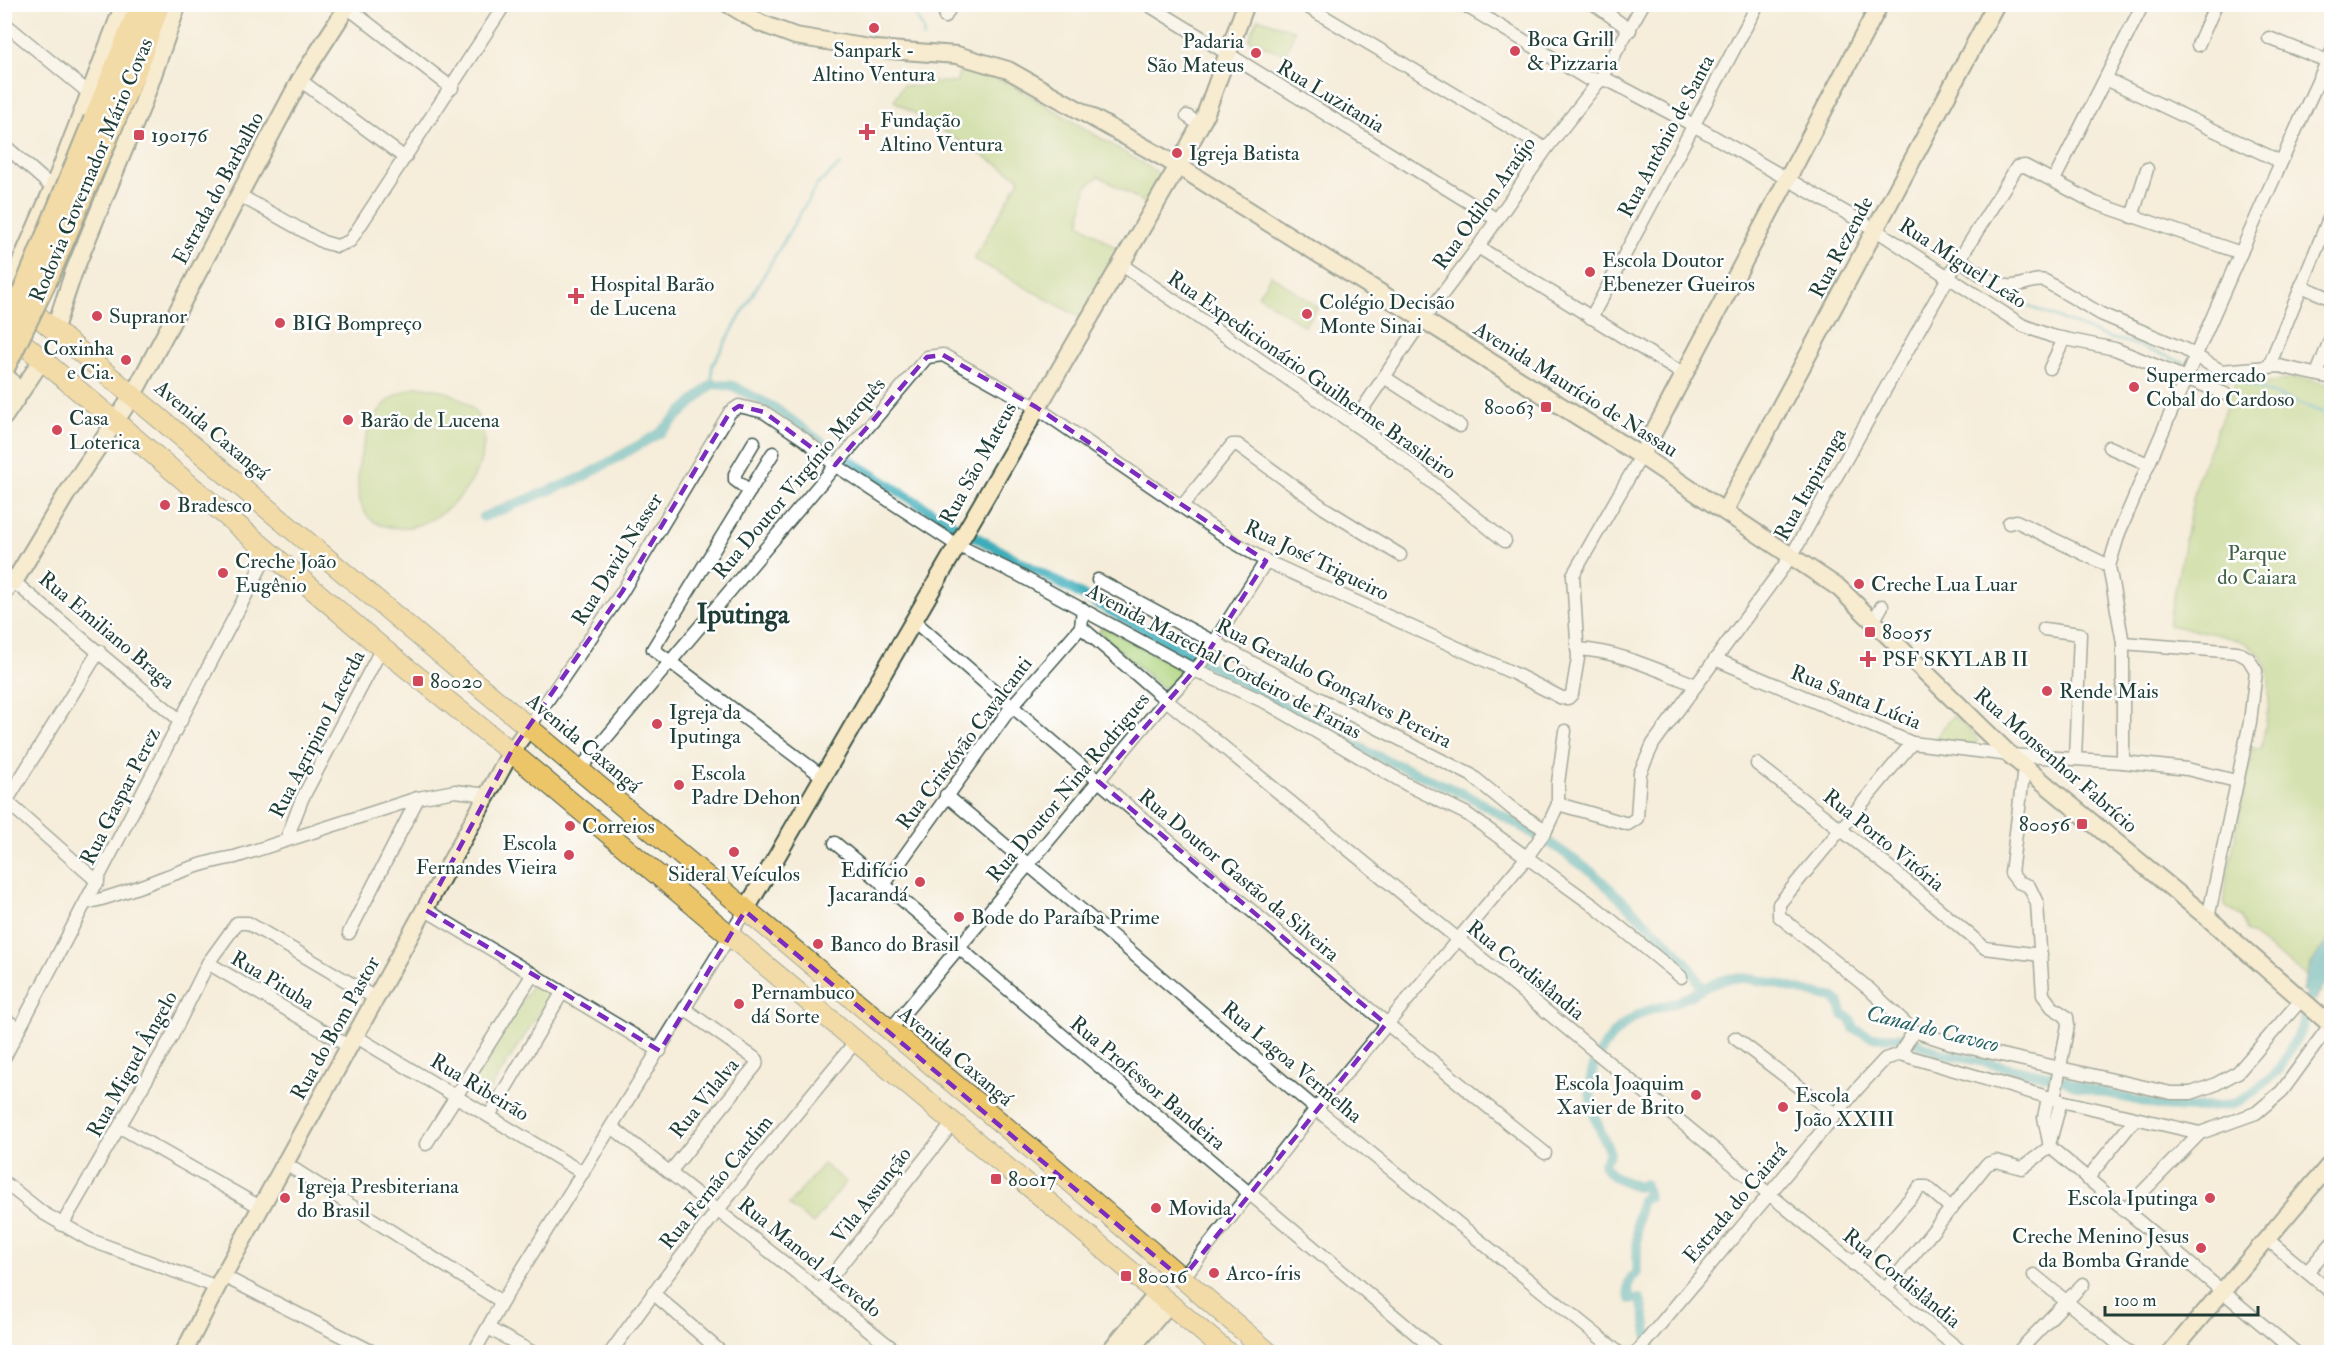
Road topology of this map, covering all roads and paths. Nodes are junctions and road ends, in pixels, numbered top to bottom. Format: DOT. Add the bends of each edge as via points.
graph roads {
  1 [pos="124,4"];
  2 [pos="142,4"];
  3 [pos="159,4"];
  4 [pos="178,4"];
  5 [pos="506,4"];
  6 [pos="728,4"];
  7 [pos="952,4"];
  8 [pos="1147,4"];
  9 [pos="1246,4"];
  10 [pos="1303,4"];
  11 [pos="1463,4"];
  12 [pos="1594,4"];
  13 [pos="1643,4"];
  14 [pos="1758,4"];
  15 [pos="1880,4"];
  16 [pos="1996,4"];
  17 [pos="2143,4"];
  18 [pos="2216,4"];
  19 [pos="346,5"];
  20 [pos="945,17"];
  21 [pos="4,23"];
  22 [pos="1630,30"];
  23 [pos="2269,38"];
  24 [pos="2198,45"];
  25 [pos="1227,55"];
  26 [pos="2329,56"];
  27 [pos="2106,79"];
  28 [pos="300,80"];
  29 [pos="1600,80"];
  30 [pos="452,88"];
  31 [pos="89,93"];
  32 [pos="102,125"];
  33 [pos="1695,126"];
  34 [pos="4,145"];
  35 [pos="1546,149"];
  36 [pos="405,158"];
  37 [pos="2279,161"];
  38 [pos="1178,166"];
  39 [pos="2146,169"];
  40 [pos="1787,178"];
  41 [pos="2054,180"];
  42 [pos="53,188"];
  43 [pos="239,195"];
  44 [pos="2331,211"];
  45 [pos="2132,217"];
  46 [pos="1496,219"];
  47 [pos="1876,230"];
  48 [pos="1478,247"];
  49 [pos="25,251"];
  50 [pos="2241,253"];
  51 [pos="1959,259"];
  52 [pos="1122,265"];
  53 [pos="73,274"];
  54 [pos="1949,276"];
  55 [pos="2301,286"];
  56 [pos="6,290"];
  57 [pos="2331,299"];
  58 [pos="1591,318"];
  59 [pos="1422,321"];
  60 [pos="4,328"];
  61 [pos="54,331"];
  62 [pos="2331,335"];
  63 [pos="2064,339"];
  64 [pos="935,354"];
  65 [pos="2196,356"];
  66 [pos="42,360"];
  67 [pos="4,366"];
  68 [pos="2270,366"];
  69 [pos="2050,368"];
  70 [pos="4,373"];
  71 [pos="1683,374"];
  72 [pos="2317,374"];
  73 [pos="2187,375"];
  74 [pos="1384,377"];
  75 [pos="2331,378"];
  76 [pos="2225,394"];
  77 [pos="133,395"];
  78 [pos="13,402"];
  79 [pos="1036,407"];
  80 [pos="734,408"];
  81 [pos="4,417"];
  82 [pos="114,422"];
  83 [pos="1353,423"];
  84 [pos="1460,426"];
  85 [pos="754,442"];
  86 [pos="2109,447"];
  87 [pos="773,453"];
  88 [pos="1641,456"];
  89 [pos="837,463"];
  90 [pos="2148,464"];
  91 [pos="750,491"];
  92 [pos="1182,506"];
  93 [pos="1725,510"];
  94 [pos="2009,523"];
  95 [pos="1752,528"];
  96 [pos="966,532"];
  97 [pos="1505,541"];
  98 [pos="269,551"];
  99 [pos="1400,555"];
  100 [pos="1792,555"];
  101 [pos="1266,561"];
  102 [pos="2109,566"];
  103 [pos="1098,580"];
  104 [pos="8,584"];
  105 [pos="1083,609"];
  106 [pos="914,621"];
  107 [pos="1081,627"];
  108 [pos="2044,629"];
  109 [pos="2123,643"];
  110 [pos="1212,646"];
  111 [pos="382,648"];
  112 [pos="1577,649"];
  113 [pos="99,651"];
  114 [pos="1716,658"];
  115 [pos="670,662"];
  116 [pos="1197,666"];
  117 [pos="1696,685"];
  118 [pos="1166,700"];
  119 [pos="1012,706"];
  120 [pos="181,721"];
  121 [pos="529,727"];
  122 [pos="1565,731"];
  123 [pos="1912,743"];
  124 [pos="511,752"];
  125 [pos="2010,755"];
  126 [pos="2075,759"];
  127 [pos="2123,762"];
  128 [pos="1757,764"];
  129 [pos="2024,768"];
  130 [pos="579,770"];
  131 [pos="822,776"];
  132 [pos="1098,781"];
  133 [pos="2236,781"];
  134 [pos="488,795"];
  135 [pos="946,795"];
  136 [pos="418,798"];
  137 [pos="5,802"];
  138 [pos="1558,804"];
  139 [pos="1840,830"];
  140 [pos="1545,832"];
  141 [pos="287,838"];
  142 [pos="835,843"];
  143 [pos="1529,854"];
  144 [pos="1028,865"];
  145 [pos="98,882"];
  146 [pos="883,886"];
  147 [pos="86,903"];
  148 [pos="426,910"];
  149 [pos="745,911"];
  150 [pos="2208,918"];
  151 [pos="349,933"];
  152 [pos="731,936"];
  153 [pos="1457,938"];
  154 [pos="958,949"];
  155 [pos="2042,955"];
  156 [pos="208,963"];
  157 [pos="533,975"];
  158 [pos="1681,977"];
  159 [pos="562,993"];
  160 [pos="377,999"];
  161 [pos="2302,1001"];
  162 [pos="686,1010"];
  163 [pos="4,1018"];
  164 [pos="1386,1024"];
  165 [pos="2329,1024"];
  166 [pos="19,1029"];
  167 [pos="889,1031"];
  168 [pos="1913,1033"];
  169 [pos="1735,1038"];
  170 [pos="352,1041"];
  171 [pos="856,1041"];
  172 [pos="660,1051"];
  173 [pos="1900,1052"];
  174 [pos="4,1058"];
  175 [pos="2059,1068"];
  176 [pos="458,1096"];
  177 [pos="2054,1099"];
  178 [pos="1316,1109"];
  179 [pos="1835,1114"];
  180 [pos="489,1116"];
  181 [pos="2135,1119"];
  182 [pos="953,1123"];
  183 [pos="120,1127"];
  184 [pos="612,1127"];
  185 [pos="2200,1134"];
  186 [pos="426,1144"];
  187 [pos="2050,1145"];
  188 [pos="1545,1153"];
  189 [pos="286,1164"];
  190 [pos="2331,1164"];
  191 [pos="670,1172"];
  192 [pos="583,1173"];
  193 [pos="2087,1179"];
  194 [pos="4,1182"];
  195 [pos="1250,1194"];
  196 [pos="1767,1194"];
  197 [pos="262,1208"];
  198 [pos="718,1209"];
  199 [pos="1952,1209"];
  200 [pos="2124,1211"];
  201 [pos="63,1225"];
  202 [pos="2267,1239"];
  203 [pos="2331,1243"];
  204 [pos="1853,1264"];
  205 [pos="2307,1272"];
  206 [pos="2034,1275"];
  207 [pos="1182,1279"];
  208 [pos="220,1282"];
  209 [pos="2083,1284"];
  210 [pos="1885,1290"];
  211 [pos="820,1291"];
  212 [pos="2222,1292"];
  213 [pos="652,1293"];
  214 [pos="2331,1293"];
  215 [pos="1163,1299"];
  216 [pos="502,1302"];
  217 [pos="2065,1302"];
  218 [pos="488,1328"];
  219 [pos="1640,1349"];
  220 [pos="184,1353"];
  221 [pos="373,1353"];
  222 [pos="474,1353"];
  223 [pos="532,1353"];
  224 [pos="611,1353"];
  225 [pos="721,1353"];
  226 [pos="897,1353"];
  227 [pos="1109,1353"];
  228 [pos="1128,1353"];
  229 [pos="1227,1353"];
  230 [pos="1268,1353"];
  231 [pos="1437,1353"];
  232 [pos="1618,1353"];
  233 [pos="1962,1353"];
  234 [pos="2019,1353"];
  235 [pos="2128,1353"];
  236 [pos="2171,1353"];
  237 [pos="2295,1353"];
  1 -- 31 [label="main road"];
  2 -- 32 [label="highway, Rodovia Governador Mário Covas"];
  3 -- 32 [label="highway, Rodovia Governador Mário Covas" via="136,68"];
  4 -- 53 [label="main road" via="142,106"];
  5 -- 30 [label="street"];
  6 -- 38 [label="main road, Avenida Maurício de Nassau" via="759,23 795,36 876,49 957,55 999,66"];
  7 -- 20 [label="street"];
  8 -- 25 [label="street, Rua Luzitania"];
  9 -- 25 [label="main road, Rua São Mateus"];
  10 -- 35 [label="street"];
  11 -- 29 [label="street, Rua Miguel Leão" via="1586,78"];
  12 -- 22 [label="street"];
  13 -- 22 [label="street, Rua Odilon Araújo"];
  14 -- 33 [label="street, Rua Antônio de Santa"];
  15 -- 40 [label="main road"];
  16 -- 47 [label="main road, Rua Rezende"];
  17 -- 27 [label="street"];
  18 -- 24 [label="street"];
  19 -- 28 [label="main road, Estrada do Barbalho"];
  19 -- 30 [label="street"];
  21 -- 31 [label="street"];
  22 -- 29 [label="street, Rua Odilon Araújo"];
  23 -- 26 [label="street"];
  25 -- 38 [label="main road, Rua São Mateus" via="1193,121"];
  25 -- 46 [label="street, Rua Luzitania"];
  26 -- 37 [label="street"];
  27 -- 37 [label="street"];
  27 -- 41 [label="street"];
  28 -- 36 [label="street"];
  28 -- 43 [label="main road, Estrada do Barbalho"];
  29 -- 33 [label="street, Rua Miguel Leão" via="1610,81"];
  29 -- 35 [label="street, Rua Odilon Araújo"];
  30 -- 36 [label="street"];
  31 -- 42 [label="main road"];
  32 -- 60 [label="highway, bridge"];
  32 -- 67 [label="highway, Rodovia Governador Mário Covas, bridge" via="47,277"];
  33 -- 40 [label="street, Rua Miguel Leão"];
  33 -- 58 [label="street, Rua Antônio de Santa"];
  34 -- 42 [label="street"];
  35 -- 46 [label="street, Rua Odilon Araújo"];
  36 -- 43 [label="street" via="355,236 344,244 323,242"];
  37 -- 50 [label="street"];
  38 -- 52 [label="main road, Rua São Mateus"];
  38 -- 59 [label="main road, Avenida Maurício de Nassau"];
  39 -- 45 [label="street"];
  40 -- 47 [label="street, Rua Miguel Leão"];
  40 -- 71 [label="main road"];
  41 -- 45 [label="street" via="2095,203"];
  41 -- 51 [label="street, Rua Itapiranga" via="2021,165 2017,167"];
  42 -- 49 [label="main road"];
  43 -- 77 [label="main road, Estrada do Barbalho"];
  44 -- 55 [label="street"];
  45 -- 50 [label="street"];
  46 -- 48 [label="street, Rua Odilon Araújo"];
  47 -- 54 [label="street, Rua Miguel Leão"];
  47 -- 93 [label="main road, Rua Rezende"];
  48 -- 58 [label="street"];
  48 -- 59 [label="street, Rua Odilon Araújo"];
  49 -- 53 [label="main road" via="28,271 45,283 65,281"];
  49 -- 56 [label="main road"];
  50 -- 65 [label="street"];
  51 -- 54 [label="street, Rua Itapiranga"];
  51 -- 65 [label="street" via="2002,285 2045,281 2101,315"];
  52 -- 79 [label="main road, Rua São Mateus"];
  52 -- 83 [label="street, Rua Expedicionário Guilherme Brasileiro"];
  53 -- 61 [label="main road"];
  54 -- 63 [label="street, Rua Miguel Leão" via="2022,325"];
  54 -- 100 [label="street, Rua Itapiranga"];
  55 -- 57 [label="street"];
  55 -- 68 [label="street"];
  56 -- 61 [label="main road, Avenida Caxangá"];
  58 -- 71 [label="street"];
  59 -- 74 [label="street, Rua Odilon Araújo"];
  59 -- 88 [label="main road, Avenida Maurício de Nassau"];
  60 -- 66 [label="main road"];
  61 -- 77 [label="main road, Avenida Caxangá"];
  62 -- 72 [label="street"];
  63 -- 69 [label="street"];
  63 -- 73 [label="street, Rua Miguel Leão" via="2115,349"];
  64 -- 79 [label="street, Rua José Trigueiro"];
  64 -- 89 [label="street, Rua Doutor Virgínio Marquês" via="927,357 859,432"];
  65 -- 68 [label="street" via="2221,371"];
  65 -- 73 [label="street"];
  66 -- 78 [label="main road"];
  66 -- 82 [label="main road"];
  68 -- 72 [label="street"];
  70 -- 78 [label="main road" via="12,382"];
  71 -- 88 [label="main road"];
  72 -- 75 [label="street"];
  73 -- 76 [label="street, Rua Miguel Leão"];
  73 -- 90 [label="street"];
  74 -- 83 [label="street, Rua Odilon Araújo"];
  74 -- 84 [label="street"];
  77 -- 82 [label="main road, Estrada do Barbalho"];
  77 -- 121 [label="main road, Avenida Caxangá"];
  78 -- 81 [label="main road"];
  79 -- 92 [label="street, Rua José Trigueiro"];
  79 -- 96 [label="main road, Rua São Mateus"];
  80 -- 89 [label="street, Avenida Marechal Cordeiro de Farias" via="746,406 764,412"];
  80 -- 121 [label="street, Rua David Nasser" via="622,592"];
  82 -- 98 [label="main road"];
  82 -- 104 [label="main road, Estrada do Barbalho"];
  83 -- 97 [label="street, Rua Expedicionário Guilherme Brasileiro"];
  85 -- 91 [label="street" via="735,474 735,480"];
  86 -- 90 [label="street"];
  87 -- 91 [label="street"];
  88 -- 93 [label="main road, Avenida Maurício de Nassau"];
  88 -- 112 [label="street" via="1573,575"];
  89 -- 96 [label="street, Avenida Marechal Cordeiro de Farias"];
  89 -- 115 [label="street, Rua Doutor Virgínio Marquês"];
  90 -- 102 [label="street"];
  91 -- 115 [label="street" via="653,649"];
  92 -- 99 [label="street" via="1232,445 1238,445 1324,508"];
  92 -- 101 [label="street, Rua José Trigueiro"];
  93 -- 95 [label="main road, Avenida Maurício de Nassau"];
  94 -- 102 [label="street" via="2016,521"];
  95 -- 100 [label="main road, Rua Monsenhor Fabrício"];
  96 -- 105 [label="street, Avenida Marechal Cordeiro de Farias"];
  96 -- 106 [label="main road, Rua São Mateus"];
  98 -- 111 [label="main road"];
  98 -- 120 [label="street, Rua Gaspar Perez"];
  100 -- 114 [label="street, Rua Itapiranga"];
  100 -- 125 [label="main road, Rua Monsenhor Fabrício" via="1878,613"];
  101 -- 110 [label="street, Rua Doutor Nina Rodrigues"];
  101 -- 112 [label="street, Rua José Trigueiro" via="1562,698 1572,694"];
  102 -- 109 [label="street"];
  103 -- 110 [label="street, Rua Geraldo Gonçalves Pereira"];
  104 -- 113 [label="street, Rua Emiliano Braga"];
  105 -- 107 [label="street"];
  105 -- 116 [label="street, Avenida Marechal Cordeiro de Farias"];
  106 -- 119 [label="street, Rua Doutor Gastão da Silveira"];
  106 -- 131 [label="main road, Rua São Mateus"];
  107 -- 118 [label="street, Rua Cordislândia"];
  107 -- 119 [label="street, Rua Cristóvão Cavalcanti"];
  108 -- 126 [label="street" via="2080,634"];
  109 -- 127 [label="street"];
  109 -- 133 [label="street" via="2237,652 2253,663 2257,680"];
  110 -- 116 [label="street, Rua Doutor Nina Rodrigues"];
  110 -- 140 [label="street, Rua Geraldo Gonçalves Pereira" via="1471,775"];
  111 -- 124 [label="main road"];
  111 -- 141 [label="street, Rua Agripino Lacerda" via="302,799"];
  112 -- 117 [label="street" via="1625,657"];
  113 -- 120 [label="street, Rua Emiliano Braga"];
  113 -- 137 [label="street"];
  114 -- 117 [label="street, Rua Itapiranga"];
  114 -- 123 [label="street, Rua Santa Lúcia"];
  115 -- 130 [label="street, Rua Doutor Virgínio Marquês"];
  115 -- 131 [label="street"];
  116 -- 118 [label="street, Rua Doutor Nina Rodrigues"];
  116 -- 143 [label="street, Avenida Marechal Cordeiro de Farias" via="1467,814"];
  117 -- 138 [label="street, Rua Itapiranga" via="1645,759 1640,772 1637,818 1628,824"];
  118 -- 132 [label="street, Rua Doutor Nina Rodrigues"];
  118 -- 153 [label="street, Rua Cordislândia"];
  119 -- 132 [label="street, Rua Doutor Gastão da Silveira"];
  119 -- 135 [label="street, Rua Cristóvão Cavalcanti"];
  120 -- 145 [label="street, Rua Gaspar Perez"];
  121 -- 124 [label="main road, Rua do Bom Pastor"];
  121 -- 130 [label="main road, Avenida Caxangá"];
  122 -- 138 [label="street"];
  123 -- 125 [label="street, Rua Santa Lúcia"];
  123 -- 139 [label="street"];
  124 -- 134 [label="main road, Rua do Bom Pastor"];
  124 -- 152 [label="main road"];
  125 -- 126 [label="street, Rua Santa Lúcia"];
  125 -- 129 [label="main road, Rua Monsenhor Fabrício"];
  126 -- 127 [label="street, Rua Santa Lúcia"];
  127 -- 133 [label="street, Rua Santa Lúcia" via="2187,769"];
  128 -- 139 [label="street, Rua Porto Vitória"];
  129 -- 150 [label="main road, Rua Monsenhor Fabrício"];
  129 -- 155 [label="street" via="2011,873 2033,892"];
  130 -- 149 [label="main road, Avenida Caxangá"];
  131 -- 149 [label="main road, Rua São Mateus"];
  132 -- 144 [label="street, Rua Doutor Nina Rodrigues"];
  132 -- 164 [label="street, Rua Doutor Gastão da Silveira"];
  133 -- 150 [label="street"];
  134 -- 136 [label="street" via="455,791"];
  134 -- 148 [label="main road, Rua do Bom Pastor"];
  135 -- 144 [label="street, Rua Lagoa Vermelha"];
  135 -- 146 [label="street, Rua Cristóvão Cavalcanti"];
  136 -- 141 [label="street"];
  136 -- 151 [label="street"];
  137 -- 145 [label="street"];
  138 -- 140 [label="street"];
  139 -- 155 [label="street, Rua Porto Vitória" via="1985,948"];
  139 -- 168 [label="street" via="1779,904 1779,916 1869,990"];
  140 -- 143 [label="street"];
  141 -- 147 [label="street" via="122,895"];
  142 -- 146 [label="street, Rua Professor Bandeira"];
  143 -- 153 [label="street"];
  143 -- 158 [label="street, Avenida Marechal Cordeiro de Farias"];
  144 -- 154 [label="street, Rua Doutor Nina Rodrigues"];
  144 -- 178 [label="street, Rua Lagoa Vermelha"];
  145 -- 147 [label="street, Rua Gaspar Perez"];
  146 -- 154 [label="street, Rua Professor Bandeira"];
  147 -- 166 [label="street, Rua Gaspar Perez"];
  148 -- 157 [label="street"];
  148 -- 160 [label="main road, Rua do Bom Pastor"];
  149 -- 152 [label="street, Rua São Mateus"];
  149 -- 167 [label="main road, Avenida Caxangá"];
  150 -- 161 [label="main road, Rua Monsenhor Fabrício"];
  152 -- 162 [label="street, Rua São Mateus"];
  152 -- 171 [label="main road"];
  153 -- 164 [label="street"];
  153 -- 196 [label="street, Rua Cordislândia"];
  154 -- 167 [label="street, Rua Doutor Nina Rodrigues"];
  154 -- 195 [label="street, Rua Professor Bandeira"];
  155 -- 175 [label="street" via="2043,995 2067,1017"];
  156 -- 160 [label="street, Rua Miguel Ângelo" via="237,923 248,923"];
  156 -- 170 [label="street, Rua Pituba"];
  156 -- 183 [label="street, Rua Miguel Ângelo"];
  157 -- 159 [label="street"];
  157 -- 176 [label="street"];
  159 -- 172 [label="street"];
  159 -- 180 [label="street"];
  160 -- 170 [label="main road, Rua do Bom Pastor"];
  161 -- 165 [label="main road"];
  161 -- 175 [label="street" via="2238,1072 2191,1093 2171,1093"];
  162 -- 172 [label="street, Rua São Mateus"];
  162 -- 191 [label="street, Rua Vilalva" via="757,1060"];
  163 -- 166 [label="street"];
  164 -- 178 [label="street"];
  164 -- 188 [label="street, Rua Doutor Gastão da Silveira"];
  165 -- 185 [label="street" via="2282,1091 2256,1113"];
  166 -- 174 [label="street, Rua Gaspar Perez"];
  167 -- 207 [label="main road, Avenida Caxangá"];
  168 -- 173 [label="street, Estrada do Caiará"];
  168 -- 175 [label="street"];
  169 -- 179 [label="street"];
  170 -- 176 [label="street, Rua Ribeirão"];
  170 -- 189 [label="main road, Rua do Bom Pastor"];
  171 -- 182 [label="main road"];
  171 -- 198 [label="street, Rua Fernão Cardim"];
  172 -- 184 [label="street, Rua São Mateus"];
  173 -- 177 [label="street"];
  173 -- 179 [label="street, Estrada do Caiará" via="1885,1059"];
  175 -- 177 [label="street"];
  176 -- 180 [label="street, Rua Ribeirão"];
  176 -- 186 [label="street"];
  177 -- 181 [label="street"];
  177 -- 187 [label="street" via="2044,1118"];
  178 -- 195 [label="street"];
  178 -- 232 [label="street, Rua Lagoa Vermelha"];
  179 -- 196 [label="street, Estrada do Caiará"];
  180 -- 192 [label="street, Rua Ribeirão"];
  181 -- 185 [label="street"];
  181 -- 193 [label="street"];
  182 -- 211 [label="street, Vila Assunção"];
  182 -- 215 [label="main road"];
  183 -- 197 [label="street"];
  183 -- 201 [label="street, Rua Miguel Ângelo"];
  184 -- 191 [label="street, Rua Manoel Azevedo"];
  184 -- 192 [label="street, Rua São Mateus"];
  185 -- 200 [label="street"];
  187 -- 193 [label="street"];
  187 -- 199 [label="street" via="2022,1168 1996,1161 1987,1164"];
  189 -- 197 [label="main road, Rua do Bom Pastor"];
  189 -- 216 [label="street"];
  190 -- 202 [label="main road"];
  191 -- 198 [label="street, Rua Manoel Azevedo"];
  192 -- 216 [label="street, Rua São Mateus"];
  193 -- 200 [label="street"];
  194 -- 201 [label="street"];
  195 -- 207 [label="street"];
  195 -- 231 [label="street, Rua Professor Bandeira"];
  196 -- 204 [label="street, Rua Cordislândia"];
  196 -- 219 [label="street, Estrada do Caiará"];
  197 -- 208 [label="main road, Rua do Bom Pastor"];
  198 -- 211 [label="street, Rua Manoel Azevedo"];
  198 -- 213 [label="street, Rua Fernão Cardim"];
  199 -- 204 [label="street" via="1927,1187 1920,1187"];
  199 -- 210 [label="street"];
  200 -- 212 [label="street"];
  201 -- 208 [label="street" via="163,1269"];
  202 -- 205 [label="street"];
  202 -- 212 [label="main road"];
  203 -- 205 [label="street"];
  204 -- 210 [label="street, Rua Cordislândia"];
  205 -- 214 [label="street"];
  206 -- 217 [label="street"];
  207 -- 230 [label="main road, Avenida Caxangá"];
  208 -- 220 [label="main road, Rua do Bom Pastor"];
  208 -- 221 [label="street"];
  209 -- 217 [label="street"];
  210 -- 233 [label="street, Rua Cordislândia"];
  211 -- 226 [label="street, Rua Manoel Azevedo"];
  212 -- 236 [label="main road"];
  212 -- 237 [label="street"];
  213 -- 224 [label="street, Rua Fernão Cardim"];
  213 -- 225 [label="street"];
  215 -- 227 [label="main road"];
  215 -- 228 [label="main road"];
  215 -- 229 [label="main road"];
  216 -- 218 [label="street, Rua São Mateus"];
  217 -- 234 [label="street"];
  217 -- 235 [label="street"];
  218 -- 222 [label="street, Rua São Mateus"];
  218 -- 223 [label="street"];
}
